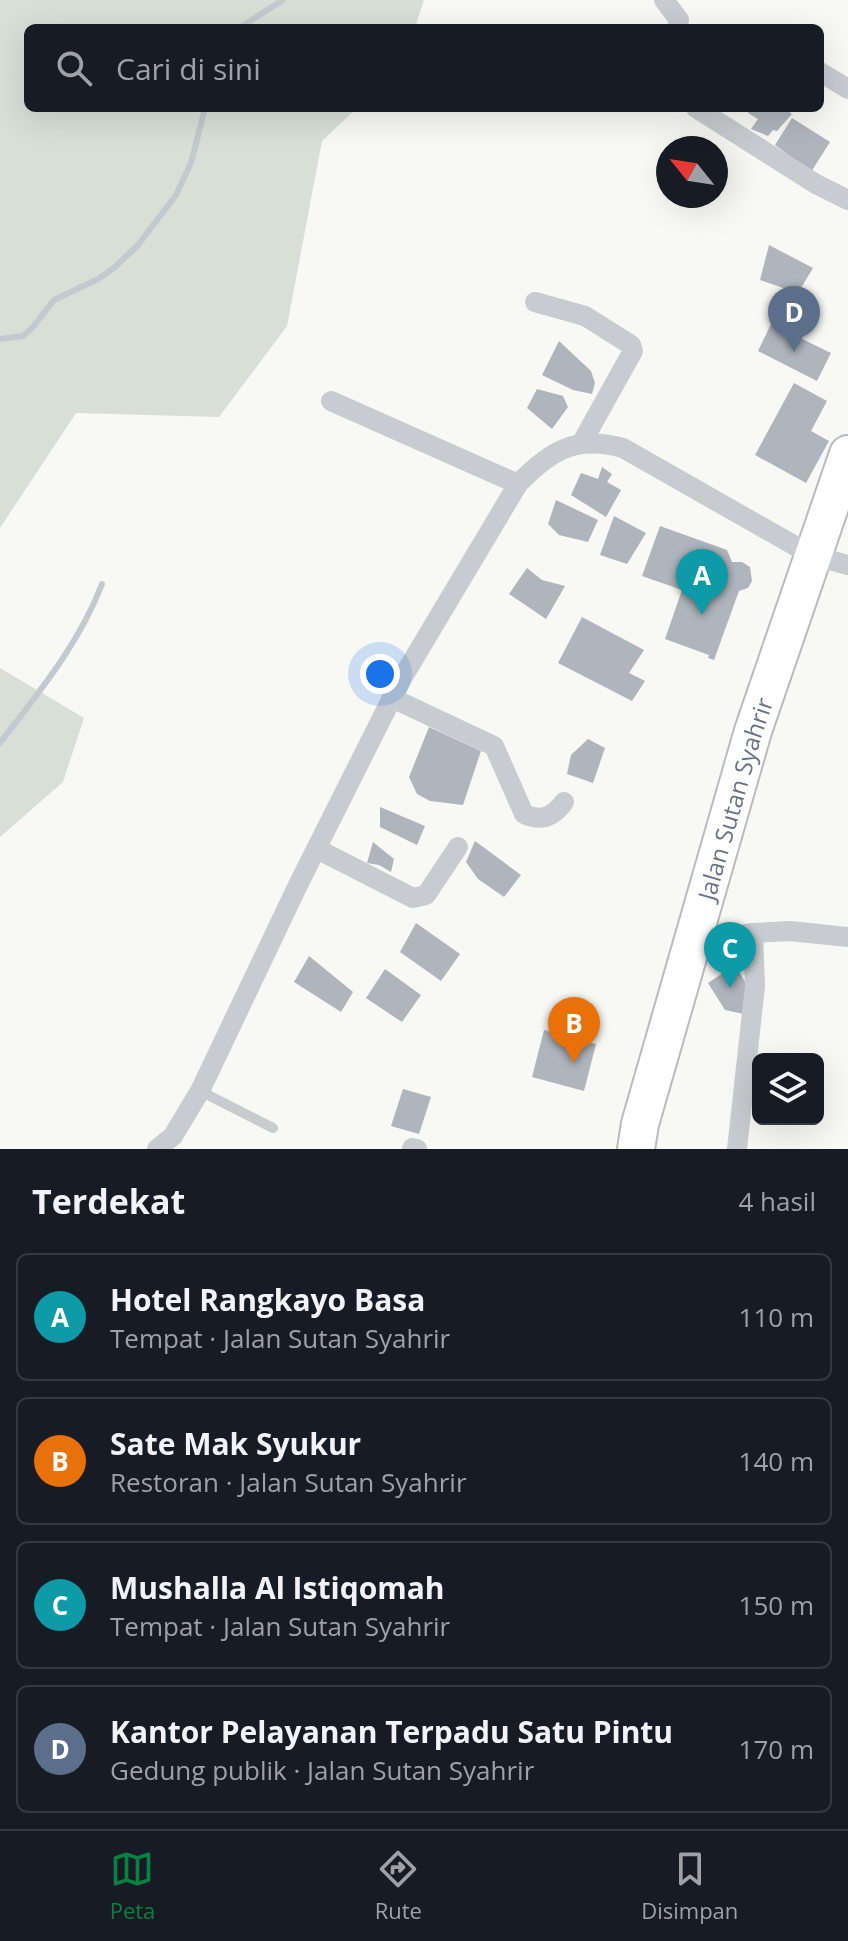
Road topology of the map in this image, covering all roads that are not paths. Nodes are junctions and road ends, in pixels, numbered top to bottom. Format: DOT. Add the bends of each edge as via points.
graph roads {
  1 [pos="664,0"];
  2 [pos="678,24"];
  3 [pos="824,74"];
  4 [pos="848,89"];
  5 [pos="702,112"];
  6 [pos="848,200"];
  7 [pos="535,302"];
  8 [pos="331,401"];
  9 [pos="581,444"];
  10 [pos="848,454"];
  11 [pos="518,484"];
  12 [pos="811,555"];
  13 [pos="848,565"];
  14 [pos="392,698"];
  15 [pos="564,802"];
  16 [pos="458,847"];
  17 [pos="317,849"];
  18 [pos="753,933"];
  19 [pos="848,937"];
  20 [pos="691,942"];
  21 [pos="200,1091"];
  22 [pos="273,1128"];
  23 [pos="157,1149"];
  24 [pos="636,1149"];
  25 [pos="737,1149"];
  1 -- 2 [label="street"];
  3 -- 4 [label="street"];
  5 -- 6 [label="street"];
  7 -- 9 [label="street" via="585,316 633,351"];
  8 -- 11 [label="street"];
  9 -- 11 [label="street" via="554,452"];
  9 -- 12 [label="street" via="623,448"];
  10 -- 12 [label="highway, Jalan Sutan Syahrir"];
  11 -- 14 [label="street"];
  12 -- 13 [label="street"];
  12 -- 20 [label="highway, Jalan Sutan Syahrir"];
  14 -- 15 [label="street" via="494,746 524,814 545,818"];
  14 -- 17 [label="street"];
  16 -- 17 [label="street" via="426,895 413,898"];
  17 -- 21 [label="street"];
  18 -- 19 [label="street"];
  18 -- 20 [label="street"];
  18 -- 25 [label="street" via="755,986"];
  20 -- 24 [label="highway, Jalan Sutan Syahrir"];
  21 -- 22 [label="lane"];
  21 -- 23 [label="street" via="173,1136"];
}
